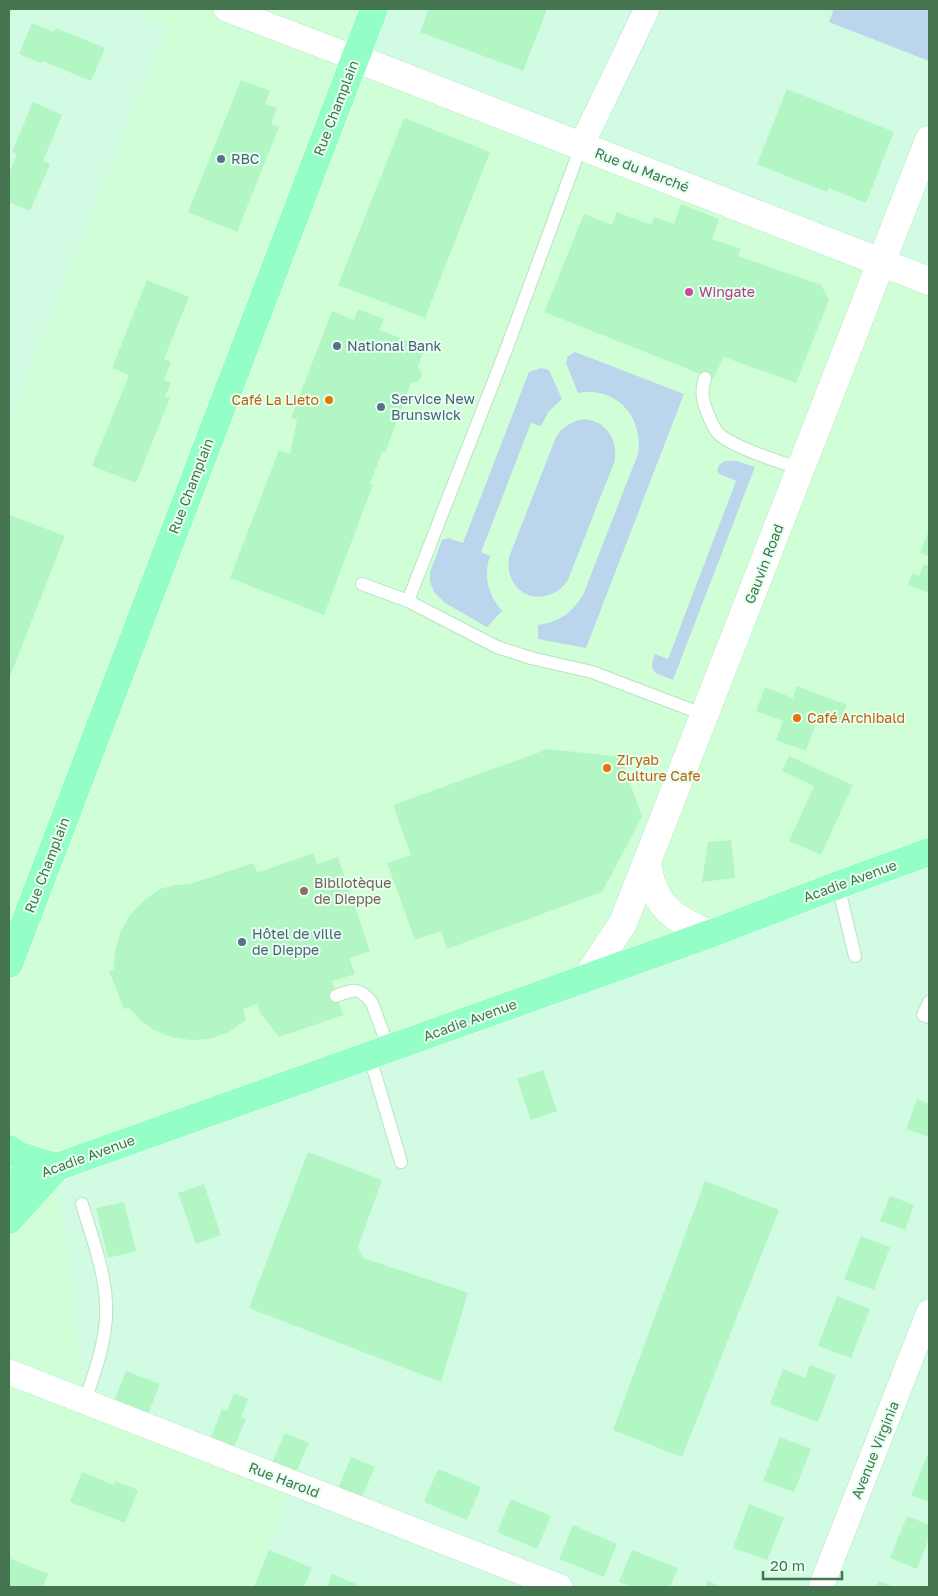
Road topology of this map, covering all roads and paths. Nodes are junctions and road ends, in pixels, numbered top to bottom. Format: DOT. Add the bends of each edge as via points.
graph roads {
  1 [pos="226,9"];
  2 [pos="374,9"];
  3 [pos="647,9"];
  4 [pos="355,58"];
  5 [pos="929,140"];
  6 [pos="581,146"];
  7 [pos="881,264"];
  8 [pos="929,282"];
  9 [pos="705,378"];
  10 [pos="801,469"];
  11 [pos="362,584"];
  12 [pos="408,601"];
  13 [pos="705,715"];
  14 [pos="929,852"];
  15 [pos="647,864"];
  16 [pos="838,885"];
  17 [pos="710,934"];
  18 [pos="856,956"];
  19 [pos="9,964"];
  20 [pos="586,979"];
  21 [pos="336,996"];
  22 [pos="929,1002"];
  23 [pos="929,1017"];
  24 [pos="378,1052"];
  25 [pos="9,1149"];
  26 [pos="401,1162"];
  27 [pos="56,1167"];
  28 [pos="9,1184"];
  29 [pos="82,1204"];
  30 [pos="9,1220"];
  31 [pos="929,1312"];
  32 [pos="9,1372"];
  33 [pos="84,1401"];
  34 [pos="560,1587"];
  35 [pos="821,1587"];
  1 -- 4 [label="street"];
  2 -- 4 [label="main road, Rue Champlain"];
  3 -- 6 [label="street"];
  4 -- 6 [label="street, Rue du Marché"];
  4 -- 19 [label="main road, Rue Champlain"];
  5 -- 7 [label="street, Gauvin Road"];
  6 -- 7 [label="street, Rue du Marché"];
  6 -- 12 [label="lane"];
  7 -- 8 [label="street, Rue du Marché"];
  7 -- 10 [label="street, Gauvin Road"];
  9 -- 10 [label="lane" via="703,402 712,426 719,434 734,444"];
  10 -- 13 [label="street, Gauvin Road"];
  11 -- 12 [label="lane"];
  12 -- 13 [label="lane" via="497,647 592,672"];
  13 -- 15 [label="street, Gauvin Road"];
  14 -- 16 [label="main road, Acadie Avenue"];
  15 -- 17 [label="street" via="657,897 668,911"];
  15 -- 20 [label="street, Gauvin Road" via="623,923"];
  16 -- 17 [label="main road, Acadie Avenue"];
  16 -- 18 [label="lane"];
  17 -- 20 [label="main road, Acadie Avenue"];
  20 -- 24 [label="main road, Acadie Avenue"];
  21 -- 24 [label="lane" via="356,990 367,996 372,1003"];
  22 -- 23 [label="lane" via="923,1015"];
  24 -- 26 [label="lane" via="375,1074"];
  24 -- 27 [label="main road, Acadie Avenue"];
  25 -- 27 [label="main road"];
  27 -- 28 [label="main road, Acadie Avenue"];
  27 -- 30 [label="main road"];
  29 -- 33 [label="lane" via="102,1272 107,1312 97,1365"];
  31 -- 35 [label="street, Avenue Virginia"];
  32 -- 33 [label="street, Rue Harold"];
  33 -- 34 [label="street, Rue Harold"];
}
